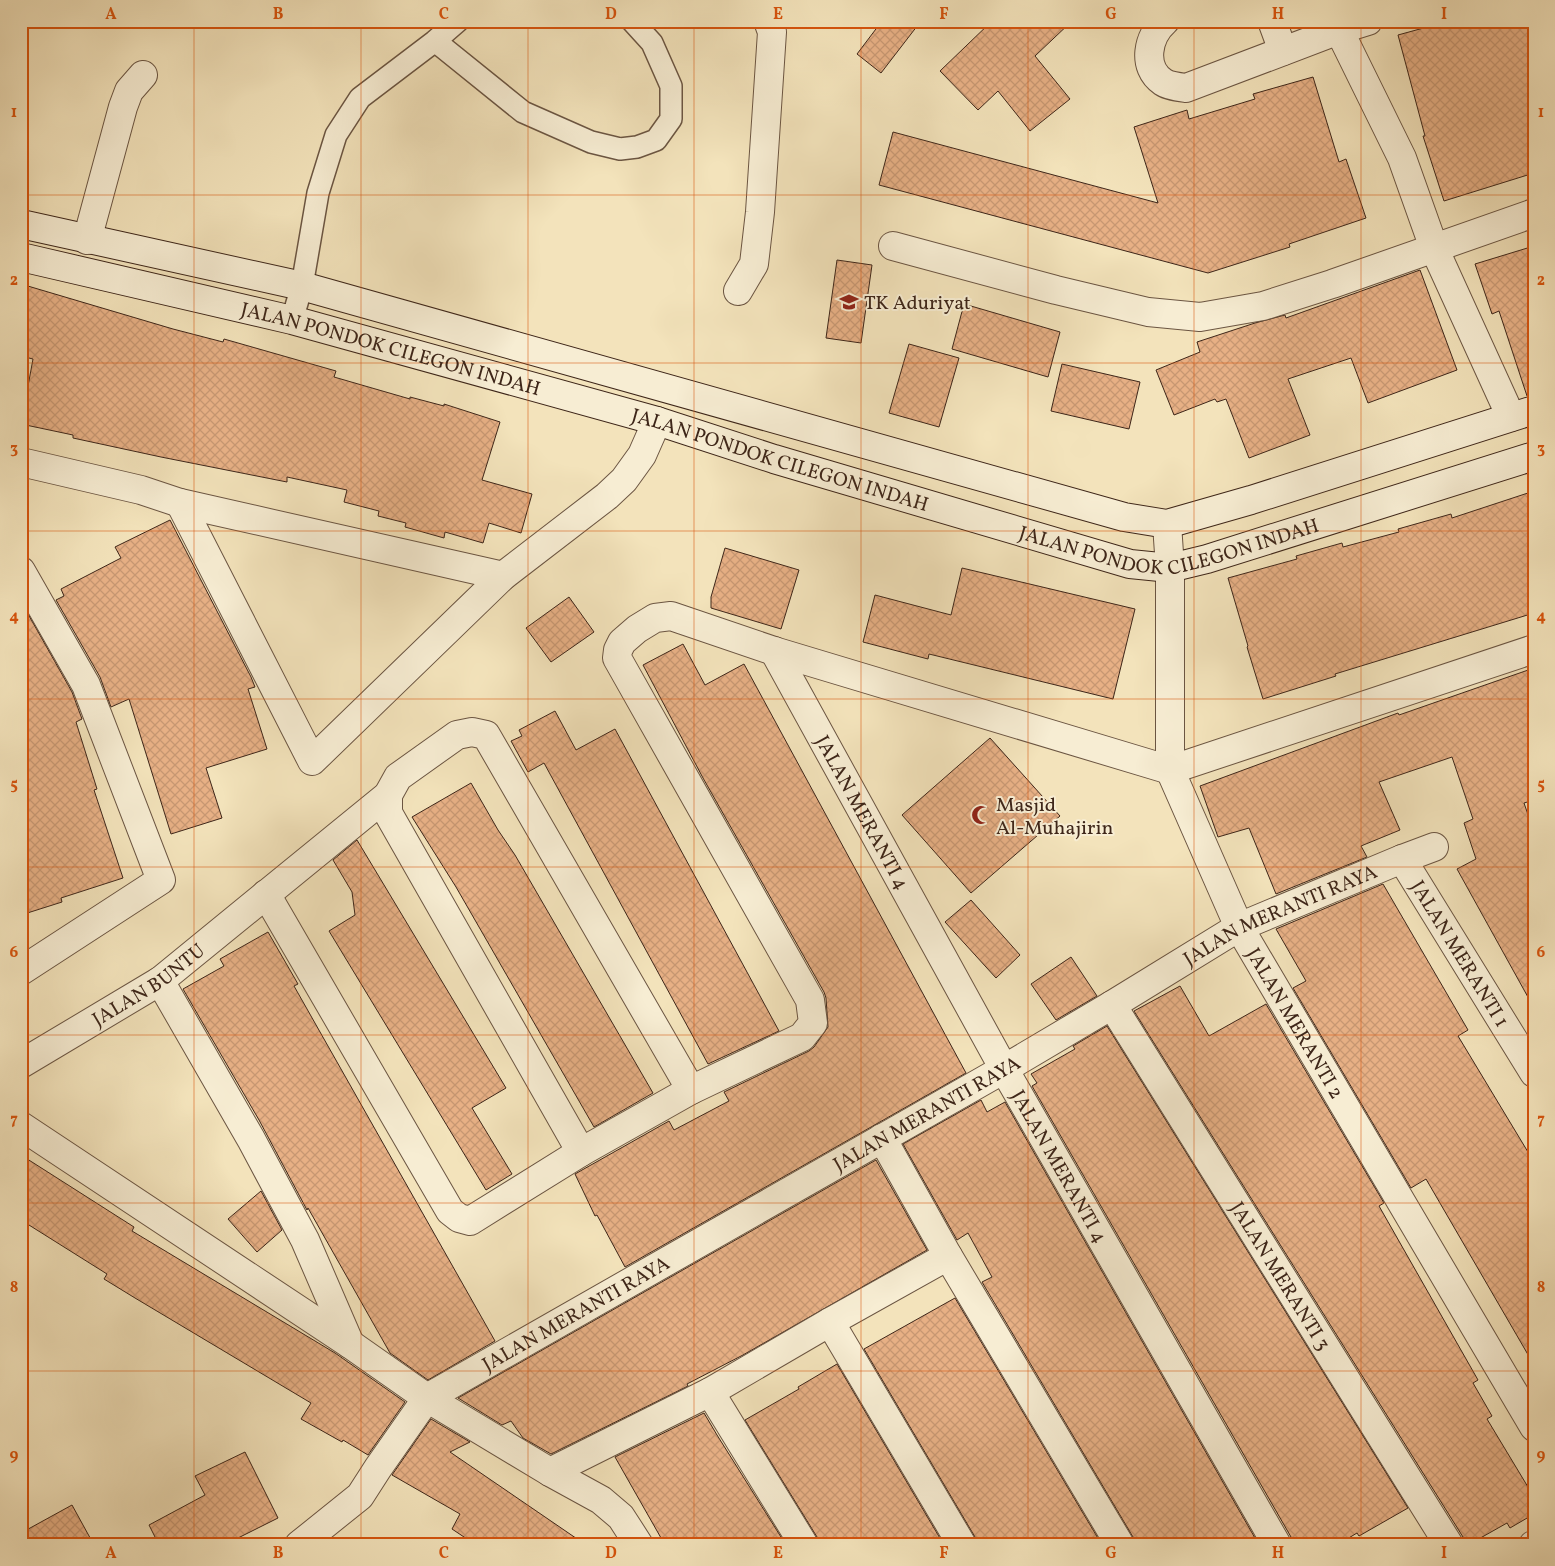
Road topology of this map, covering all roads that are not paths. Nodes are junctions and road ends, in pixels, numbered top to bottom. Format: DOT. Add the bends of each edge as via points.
graph roads {
  1 [pos="458,21"];
  2 [pos="632,21"];
  3 [pos="768,21"];
  4 [pos="1165,21"];
  5 [pos="1272,21"];
  6 [pos="1368,21"];
  7 [pos="1340,30"];
  8 [pos="435,41"];
  9 [pos="1283,51"];
  10 [pos="143,75"];
  11 [pos="1534,213"];
  12 [pos="21,224"];
  13 [pos="87,240"];
  14 [pos="893,246"];
  15 [pos="1434,248"];
  16 [pos="21,257"];
  17 [pos="302,286"];
  18 [pos="738,292"];
  19 [pos="292,320"];
  20 [pos="1522,413"];
  21 [pos="657,421"];
  22 [pos="1534,456"];
  23 [pos="21,462"];
  24 [pos="180,503"];
  25 [pos="1167,524"];
  26 [pos="1170,568"];
  27 [pos="21,571"];
  28 [pos="503,576"];
  29 [pos="1534,649"];
  30 [pos="774,650"];
  31 [pos="1170,770"];
  32 [pos="388,795"];
  33 [pos="1434,847"];
  34 [pos="1402,859"];
  35 [pos="266,894"];
  36 [pos="1239,927"];
  37 [pos="21,971"];
  38 [pos="160,981"];
  39 [pos="1112,1005"];
  40 [pos="21,1064"];
  41 [pos="1004,1069"];
  42 [pos="1534,1073"];
  43 [pos="691,1090"];
  44 [pos="21,1126"];
  45 [pos="882,1138"];
  46 [pos="581,1152"];
  47 [pos="948,1256"];
  48 [pos="830,1322"];
  49 [pos="350,1344"];
  50 [pos="710,1392"];
  51 [pos="427,1398"];
  52 [pos="1534,1427"];
  53 [pos="550,1472"];
  54 [pos="299,1545"];
  55 [pos="639,1545"];
  56 [pos="804,1545"];
  57 [pos="962,1545"];
  58 [pos="1120,1545"];
  59 [pos="1277,1545"];
  60 [pos="1449,1545"];
  1 -- 8 [label="lane"];
  2 -- 8 [label="lane" via="652,43 672,86 670,119 656,140 637,148 620,149 591,142 523,112"];
  3 -- 18 [label="street" via="772,32 760,212 754,264"];
  4 -- 9 [label="street" via="1150,42 1148,60 1165,84 1186,88"];
  5 -- 9 [label="street"];
  6 -- 7 [label="street"];
  7 -- 9 [label="street"];
  7 -- 15 [label="street" via="1402,158"];
  8 -- 17 [label="lane" via="360,98 336,135 318,193"];
  10 -- 13 [label="street" via="129,91 123,107"];
  11 -- 15 [label="street"];
  12 -- 13 [label="street, JALAN PONDOK CILEGON INDAH"];
  13 -- 17 [label="street, JALAN PONDOK CILEGON INDAH"];
  14 -- 15 [label="street" via="1148,312 1200,317 1263,306"];
  15 -- 20 [label="street"];
  16 -- 19 [label="street, JALAN PONDOK CILEGON INDAH"];
  17 -- 19 [label="lane"];
  17 -- 25 [label="street, JALAN PONDOK CILEGON INDAH" via="1124,516"];
  19 -- 21 [label="street, JALAN PONDOK CILEGON INDAH"];
  20 -- 25 [label="street, JALAN PONDOK CILEGON INDAH"];
  21 -- 26 [label="street, JALAN PONDOK CILEGON INDAH" via="1096,555 1130,564"];
  21 -- 28 [label="street" via="642,455 624,480"];
  22 -- 26 [label="street, JALAN PONDOK CILEGON INDAH" via="1239,550"];
  23 -- 24 [label="street" via="141,490"];
  24 -- 28 [label="street"];
  24 -- 28 [label="street" via="312,761"];
  25 -- 26 [label="street, JALAN MERANTI 2"];
  26 -- 31 [label="street, JALAN MERANTI 2"];
  27 -- 37 [label="street" via="86,685 161,880"];
  29 -- 31 [label="street"];
  30 -- 31 [label="street"];
  30 -- 41 [label="street, JALAN MERANTI 4"];
  30 -- 43 [label="street" via="670,616 655,618 622,642 618,650 617,658 810,1000 814,1023 802,1037"];
  31 -- 36 [label="street, JALAN MERANTI 2"];
  32 -- 35 [label="street, JALAN BUNTU"];
  32 -- 43 [label="street, JALAN BUNTU" via="398,777 457,735 472,732 486,735"];
  32 -- 46 [label="street" via="388,812"];
  33 -- 34 [label="street, JALAN MERANTI RAYA"];
  34 -- 36 [label="street, JALAN MERANTI RAYA"];
  34 -- 42 [label="street, JALAN MERANTI 1"];
  35 -- 38 [label="street, JALAN BUNTU"];
  35 -- 46 [label="street" via="450,1211 470,1221"];
  36 -- 39 [label="street, JALAN MERANTI RAYA"];
  36 -- 52 [label="street, JALAN MERANTI 2"];
  38 -- 40 [label="street, JALAN BUNTU"];
  38 -- 49 [label="street" via="305,1240"];
  39 -- 41 [label="street, JALAN MERANTI RAYA"];
  39 -- 60 [label="street, JALAN MERANTI 3"];
  41 -- 45 [label="street, JALAN MERANTI RAYA"];
  41 -- 59 [label="street, JALAN MERANTI 4"];
  43 -- 46 [label="street"];
  44 -- 49 [label="street"];
  45 -- 47 [label="street"];
  45 -- 51 [label="street, JALAN MERANTI RAYA"];
  47 -- 48 [label="street"];
  47 -- 58 [label="street"];
  48 -- 50 [label="street"];
  48 -- 57 [label="street"];
  49 -- 51 [label="street"];
  50 -- 53 [label="street"];
  50 -- 56 [label="street"];
  51 -- 53 [label="street"];
  51 -- 54 [label="street" via="360,1496"];
  53 -- 55 [label="street" via="602,1500 621,1517"];
}
